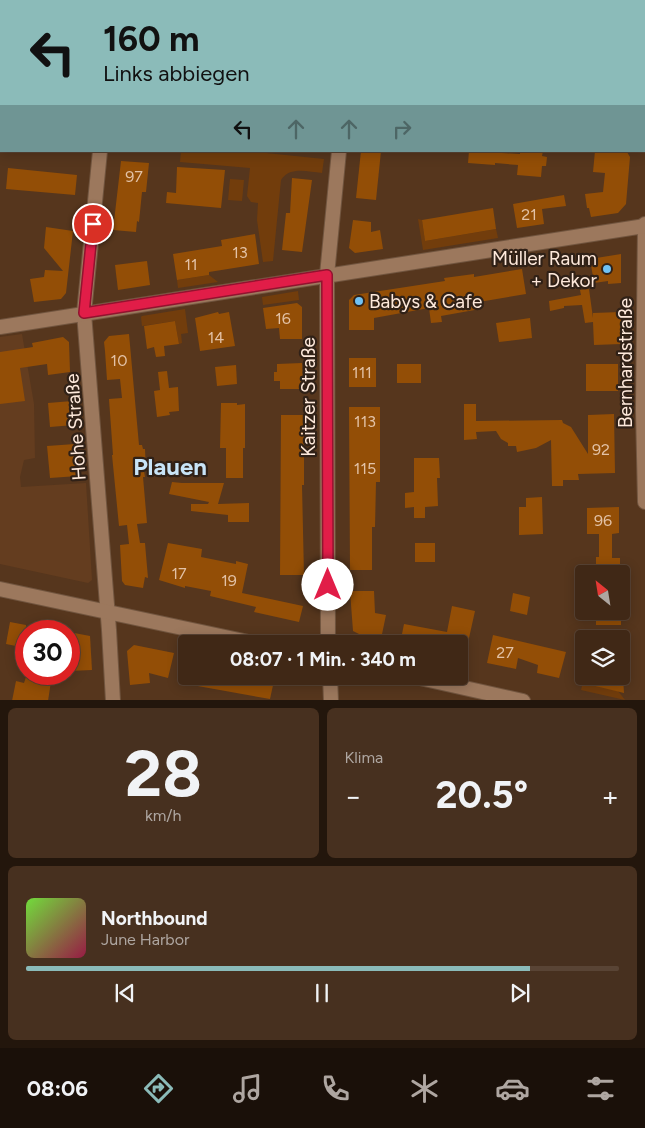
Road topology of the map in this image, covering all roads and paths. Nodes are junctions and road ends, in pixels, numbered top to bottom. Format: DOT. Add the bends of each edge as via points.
graph roads {
  1 [pos="100,152"];
  2 [pos="339,152"];
  3 [pos="645,225"];
  4 [pos="327,275"];
  5 [pos="84,313"];
  6 [pos="0,327"];
  7 [pos="645,502"];
  8 [pos="0,588"];
  9 [pos="107,612"];
  10 [pos="216,635"];
  11 [pos="328,635"];
  12 [pos="330,685"];
  13 [pos="453,685"];
  14 [pos="113,700"];
  15 [pos="331,700"];
  16 [pos="523,700"];
  1 -- 5 [label="street, Hohe Straße"];
  2 -- 4 [label="street, Kaitzer Straße"];
  3 -- 4 [label="street"];
  3 -- 7 [label="street, Bernhardstraße"];
  4 -- 5 [label="street"];
  4 -- 11 [label="street, Kaitzer Straße"];
  5 -- 6 [label="street"];
  5 -- 9 [label="street, Hohe Straße"];
  8 -- 9 [label="street"];
  9 -- 10 [label="street"];
  9 -- 14 [label="street, Hohe Straße"];
  12 -- 15 [label="street"];
  13 -- 16 [label="street"];
}
